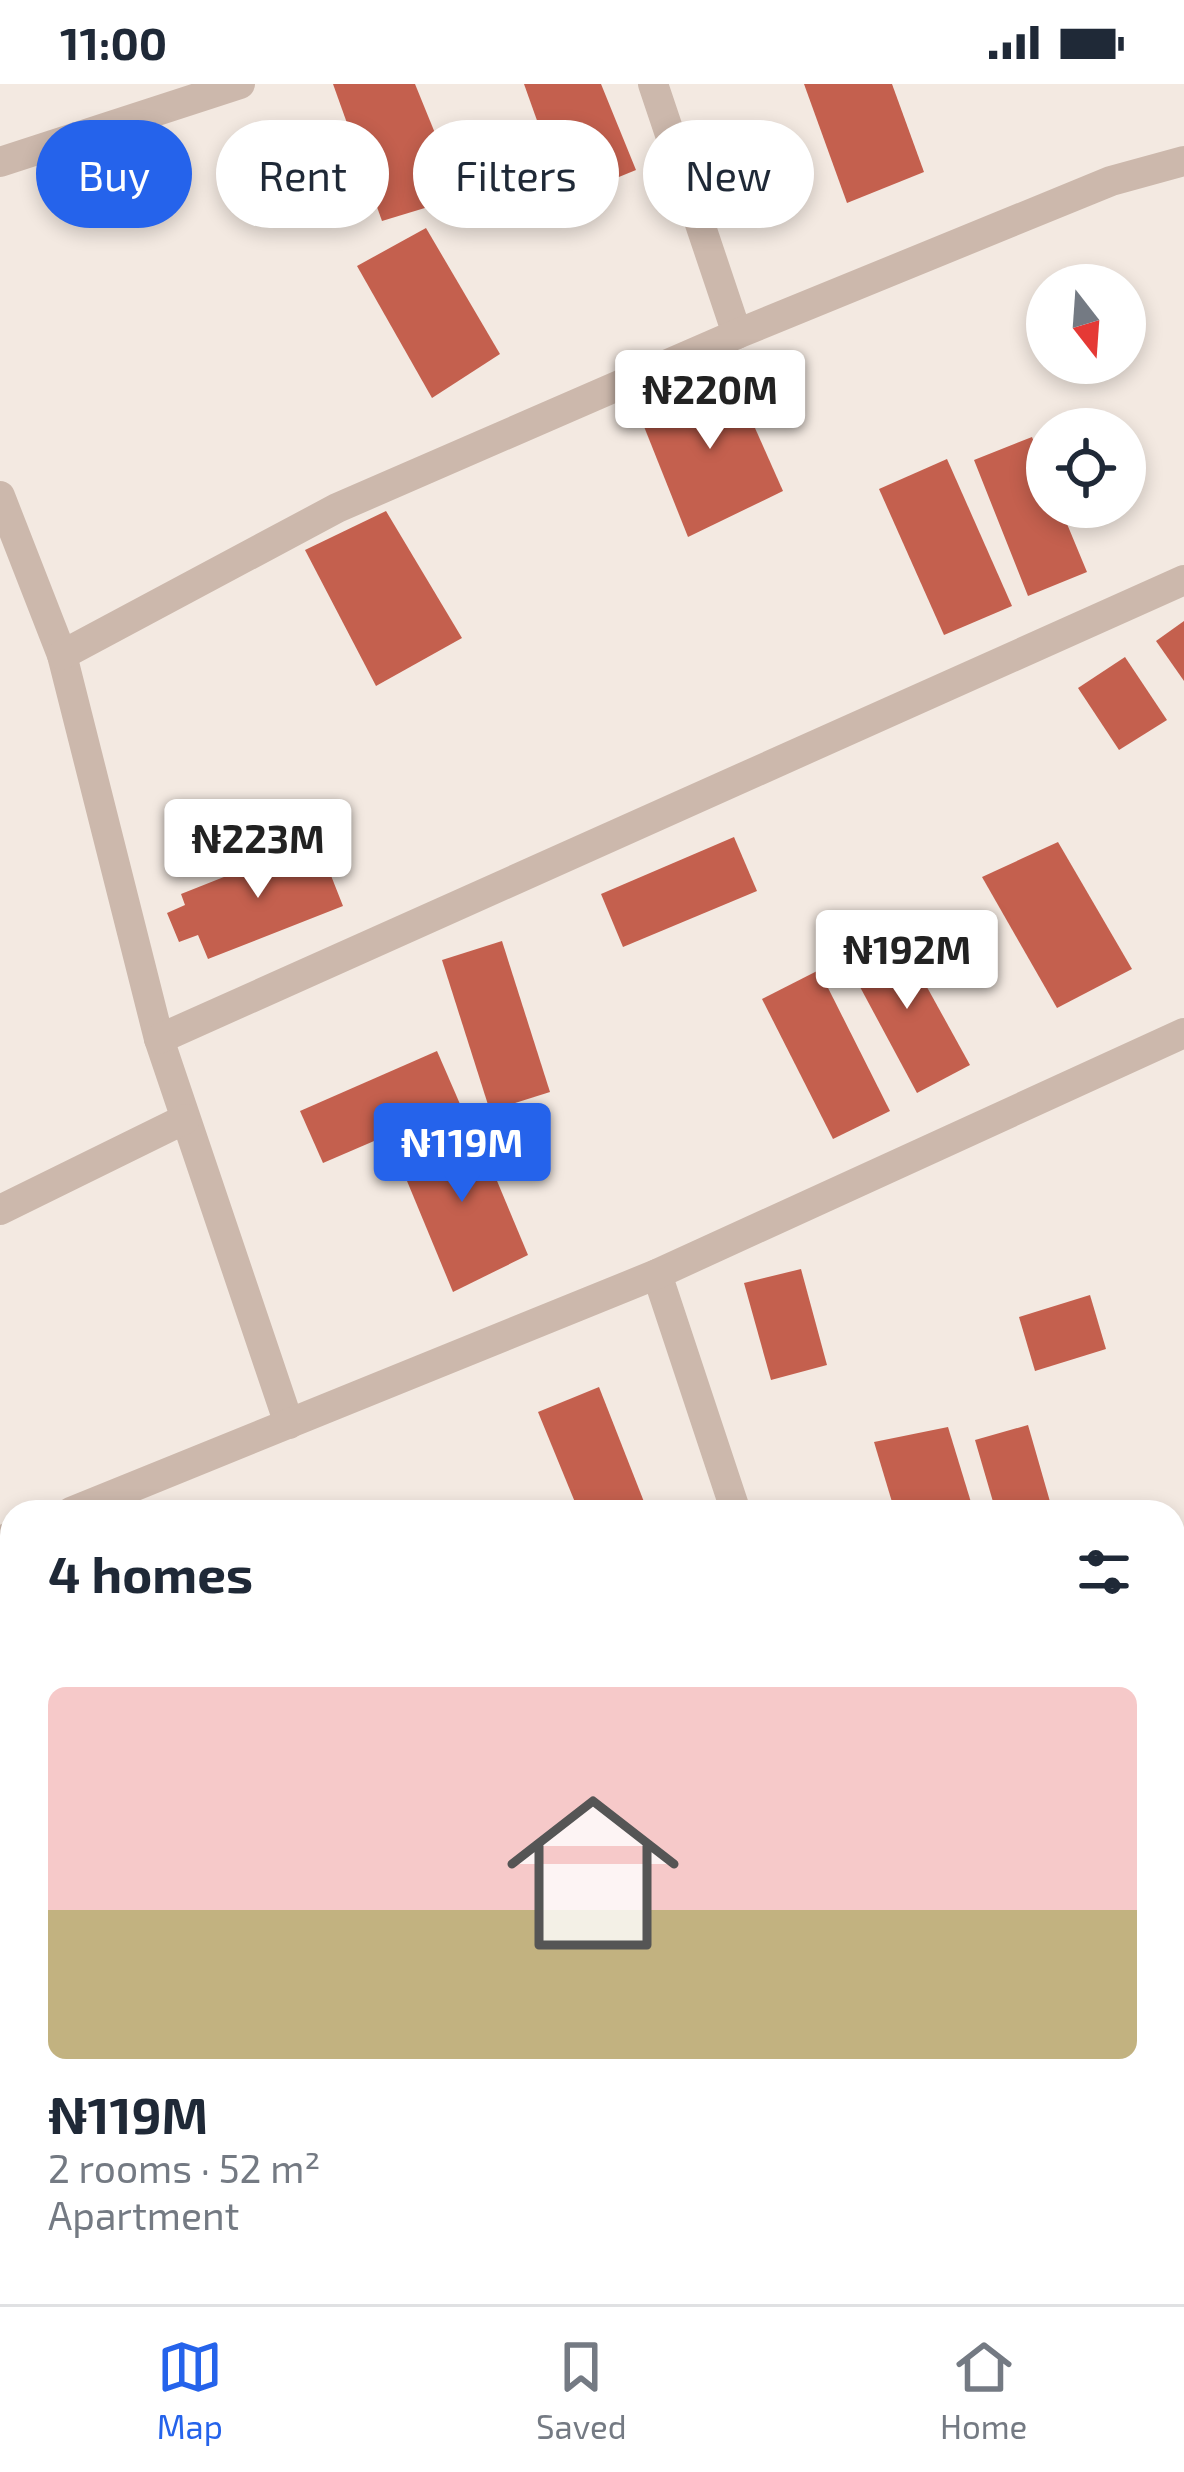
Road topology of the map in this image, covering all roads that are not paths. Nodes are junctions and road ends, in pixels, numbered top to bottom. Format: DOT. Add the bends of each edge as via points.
graph roads {
  1 [pos="241,84"];
  2 [pos="653,84"];
  3 [pos="1184,161"];
  4 [pos="0,162"];
  5 [pos="737,334"];
  6 [pos="0,496"];
  7 [pos="1184,580"];
  8 [pos="62,655"];
  9 [pos="1184,1033"];
  10 [pos="159,1039"];
  11 [pos="185,1119"];
  12 [pos="0,1210"];
  13 [pos="657,1274"];
  14 [pos="289,1424"];
  15 [pos="100,1500"];
  16 [pos="732,1500"];
  1 -- 4 [label="street"];
  2 -- 5 [label="street"];
  3 -- 5 [label="street" via="1111,181"];
  5 -- 8 [label="street" via="338,508"];
  6 -- 8 [label="street"];
  7 -- 10 [label="street"];
  8 -- 10 [label="street"];
  9 -- 13 [label="street"];
  10 -- 11 [label="street"];
  11 -- 12 [label="street"];
  11 -- 14 [label="street"];
  13 -- 14 [label="street"];
  13 -- 16 [label="street"];
  14 -- 15 [label="street"];
}
